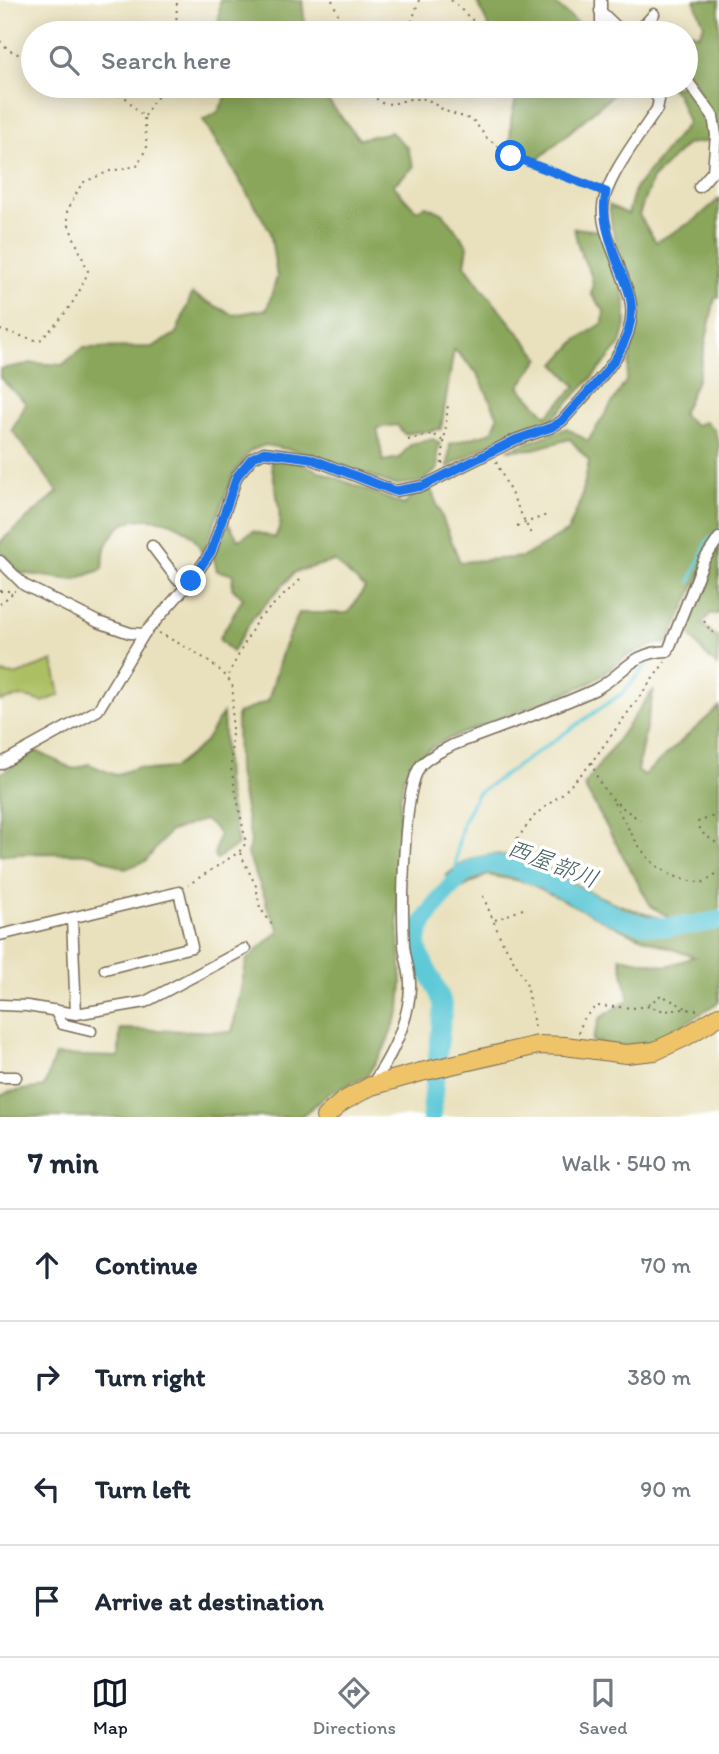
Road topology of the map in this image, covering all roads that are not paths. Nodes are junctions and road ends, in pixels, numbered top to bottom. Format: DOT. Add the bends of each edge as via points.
graph roads {
  1 [pos="600,6"];
  2 [pos="654,14"];
  3 [pos="612,21"];
  4 [pos="647,21"];
  5 [pos="698,95"];
  6 [pos="658,98"];
  7 [pos="716,165"];
  8 [pos="699,187"];
  9 [pos="719,538"];
  10 [pos="152,546"];
  11 [pos="0,561"];
  12 [pos="191,581"];
  13 [pos="144,634"];
  14 [pos="0,764"];
  15 [pos="72,919"];
  16 [pos="0,935"];
  17 [pos="245,949"];
  18 [pos="105,969"];
  19 [pos="0,1005"];
  20 [pos="55,1010"];
  21 [pos="76,1014"];
  22 [pos="713,1020"];
  23 [pos="91,1031"];
  24 [pos="0,1077"];
  25 [pos="16,1077"];
  26 [pos="371,1086"];
  27 [pos="325,1117"];
  1 -- 3 [label="street"];
  2 -- 4 [label="street"];
  5 -- 7 [label="street" via="713,116"];
  6 -- 12 [label="street" via="657,109 606,192 602,210 631,301 630,328 625,343 562,421 423,486 395,491 309,458 264,452 237,476 211,552"];
  7 -- 8 [label="street"];
  9 -- 26 [label="street" via="704,560 668,651 632,661 596,689 453,745 420,766 407,814 404,945 409,998 399,1037"];
  10 -- 12 [label="street" via="177,579"];
  11 -- 13 [label="street" via="24,585 98,622"];
  12 -- 13 [label="street"];
  13 -- 14 [label="street" via="97,710"];
  15 -- 16 [label="street"];
  15 -- 18 [label="street" via="179,892 192,947"];
  15 -- 21 [label="street"];
  17 -- 21 [label="street" via="145,1002"];
  19 -- 20 [label="street"];
  20 -- 21 [label="street"];
  20 -- 23 [label="street" via="62,1024"];
  22 -- 26 [label="main road" via="655,1051 626,1054 538,1045"];
  24 -- 25 [label="street"];
  26 -- 27 [label="main road"];
}
